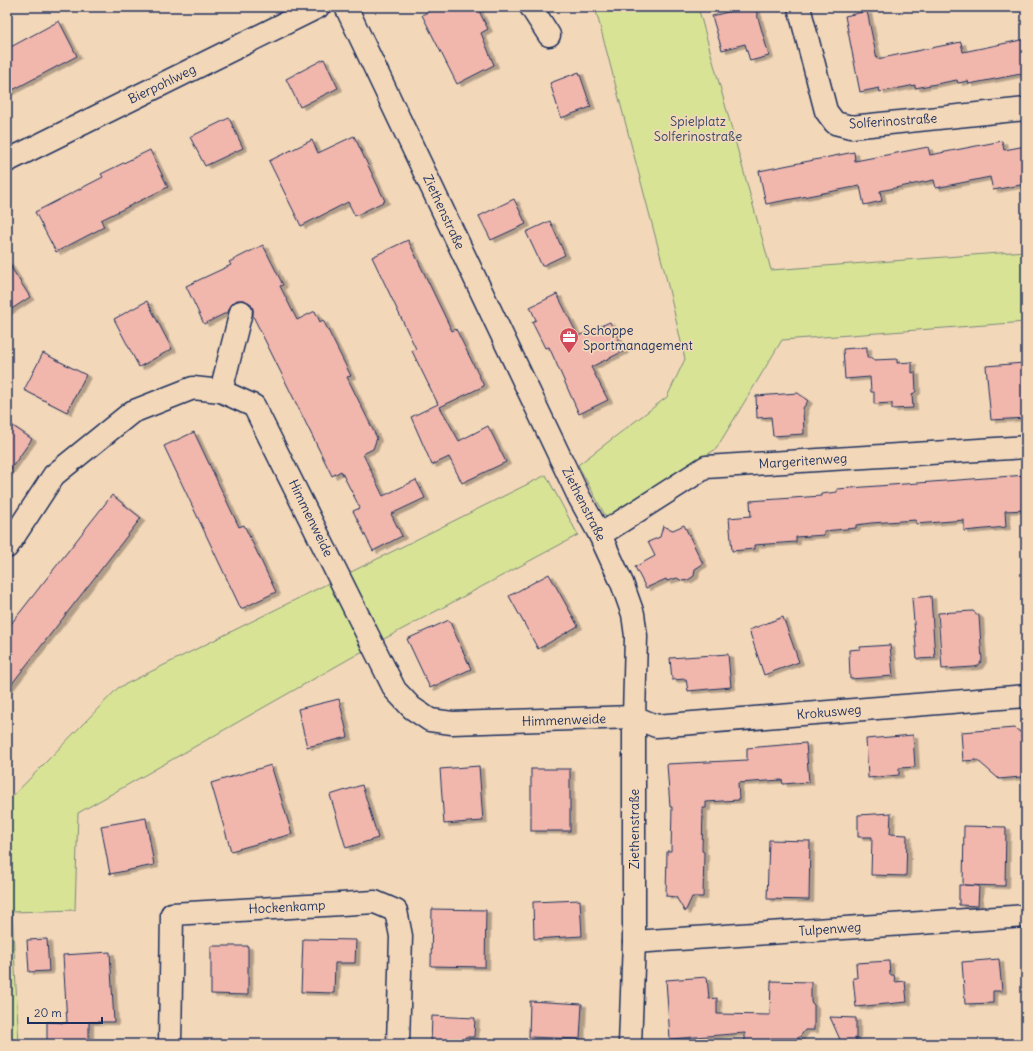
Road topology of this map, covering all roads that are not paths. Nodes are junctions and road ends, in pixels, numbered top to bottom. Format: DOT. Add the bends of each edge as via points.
graph roads {
  1 [pos="318,7"];
  2 [pos="346,7"];
  3 [pos="531,7"];
  4 [pos="799,7"];
  5 [pos="550,35"];
  6 [pos="1026,109"];
  7 [pos="7,161"];
  8 [pos="241,312"];
  9 [pos="221,391"];
  10 [pos="1026,447"];
  11 [pos="600,535"];
  12 [pos="7,547"];
  13 [pos="1026,696"];
  14 [pos="634,717"];
  15 [pos="1026,916"];
  16 [pos="634,942"];
  17 [pos="170,1044"];
  18 [pos="398,1044"];
  19 [pos="630,1044"];
  1 -- 7 [label="street, Bierpohlweg"];
  2 -- 11 [label="street, Ziethenstraße" via="579,497"];
  3 -- 5 [label="street"];
  4 -- 6 [label="street, Solferinostraße" via="826,111 835,123 851,127"];
  8 -- 9 [label="street"];
  9 -- 12 [label="street, Himmenweide" via="193,388 132,412 54,475"];
  9 -- 14 [label="street, Himmenweide" via="254,406 395,690 412,708 430,720 452,723"];
  10 -- 11 [label="street, Margeritenweg" via="706,467"];
  11 -- 14 [label="street, Ziethenstraße" via="633,614 636,636"];
  13 -- 14 [label="street, Krokusweg" via="656,726"];
  14 -- 16 [label="street, Ziethenstraße"];
  15 -- 16 [label="street, Tulpenweg"];
  16 -- 19 [label="street, Ziethenstraße"];
  17 -- 18 [label="street, Hockenkamp" via="172,914 376,902 396,911 401,936"];
}
